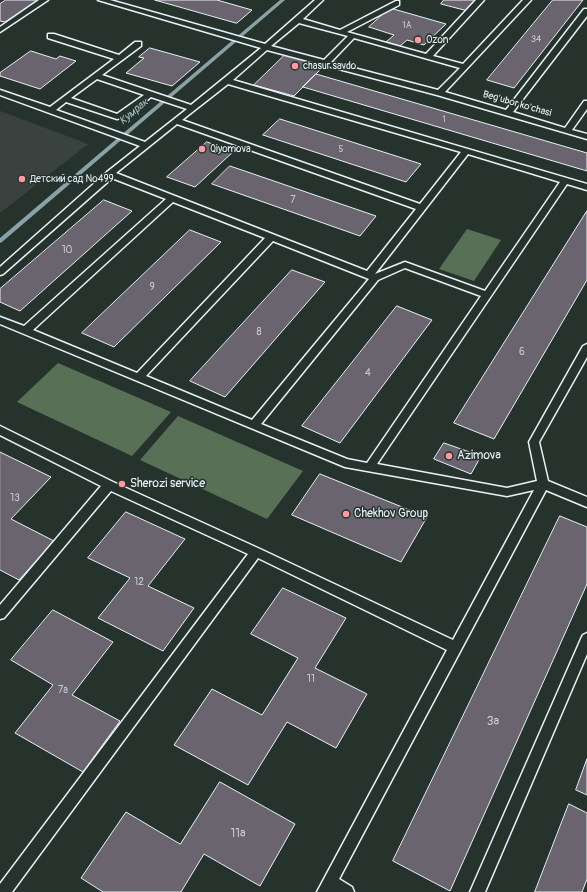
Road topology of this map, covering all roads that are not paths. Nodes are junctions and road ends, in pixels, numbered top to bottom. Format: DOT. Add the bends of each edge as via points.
graph roads {
  1 [pos="44,0"];
  2 [pos="102,0"];
  3 [pos="319,0"];
  4 [pos="383,0"];
  5 [pos="480,0"];
  6 [pos="527,0"];
  7 [pos="587,11"];
  8 [pos="298,20"];
  9 [pos="0,30"];
  10 [pos="341,32"];
  11 [pos="353,35"];
  12 [pos="51,36"];
  13 [pos="138,44"];
  14 [pos="266,47"];
  15 [pos="428,56"];
  16 [pos="120,58"];
  17 [pos="326,62"];
  18 [pos="465,67"];
  19 [pos="96,76"];
  20 [pos="227,81"];
  21 [pos="0,92"];
  22 [pos="440,93"];
  23 [pos="150,94"];
  24 [pos="65,100"];
  25 [pos="587,103"];
  26 [pos="192,108"];
  27 [pos="51,110"];
  28 [pos="508,113"];
  29 [pos="176,121"];
  30 [pos="567,131"];
  31 [pos="587,137"];
  32 [pos="146,145"];
  33 [pos="466,151"];
  34 [pos="110,174"];
  35 [pos="565,181"];
  36 [pos="587,187"];
  37 [pos="171,199"];
  38 [pos="422,208"];
  39 [pos="271,238"];
  40 [pos="0,272"];
  41 [pos="372,277"];
  42 [pos="488,295"];
  43 [pos="0,320"];
  44 [pos="26,330"];
  45 [pos="587,348"];
  46 [pos="139,377"];
  47 [pos="254,426"];
  48 [pos="0,430"];
  49 [pos="369,468"];
  50 [pos="543,484"];
  51 [pos="110,485"];
  52 [pos="587,502"];
  53 [pos="256,552"];
  54 [pos="0,614"];
  55 [pos="587,639"];
  56 [pos="455,648"];
  57 [pos="326,887"];
  58 [pos="3,892"];
  59 [pos="347,892"];
  60 [pos="476,892"];
  1 -- 9 [label="lane"];
  2 -- 14 [label="lane, Beg'ubor ko'chasi"];
  3 -- 8 [label="lane"];
  4 -- 10 [label="lane" via="396,3"];
  5 -- 15 [label="lane"];
  6 -- 18 [label="lane"];
  7 -- 28 [label="lane"];
  8 -- 10 [label="lane"];
  8 -- 14 [label="lane"];
  10 -- 11 [label="lane"];
  11 -- 15 [label="lane"];
  11 -- 17 [label="lane"];
  12 -- 16 [label="lane"];
  13 -- 16 [label="lane"];
  14 -- 17 [label="lane, Beg'ubor ko'chasi"];
  14 -- 20 [label="lane"];
  15 -- 18 [label="lane"];
  16 -- 19 [label="lane"];
  17 -- 22 [label="lane, Beg'ubor ko'chasi"];
  18 -- 22 [label="lane"];
  19 -- 23 [label="lane"];
  19 -- 24 [label="lane"];
  20 -- 26 [label="lane"];
  20 -- 33 [label="lane"];
  21 -- 27 [label="lane"];
  22 -- 28 [label="lane, Beg'ubor ko'chasi"];
  23 -- 24 [label="lane" via="117,117"];
  23 -- 26 [label="lane"];
  24 -- 27 [label="lane"];
  25 -- 30 [label="lane"];
  26 -- 29 [label="lane"];
  27 -- 32 [label="lane"];
  28 -- 30 [label="lane, Beg'ubor ko'chasi"];
  29 -- 32 [label="lane"];
  29 -- 38 [label="lane"];
  30 -- 31 [label="lane, Beg'ubor ko'chasi"];
  32 -- 34 [label="lane"];
  33 -- 35 [label="lane"];
  33 -- 38 [label="lane"];
  34 -- 37 [label="lane"];
  34 -- 40 [label="lane"];
  35 -- 36 [label="lane"];
  35 -- 42 [label="lane"];
  37 -- 39 [label="lane"];
  37 -- 44 [label="lane"];
  38 -- 41 [label="lane"];
  39 -- 41 [label="lane"];
  39 -- 46 [label="lane"];
  41 -- 42 [label="lane" via="405,266"];
  41 -- 47 [label="lane"];
  42 -- 49 [label="lane"];
  43 -- 44 [label="lane"];
  44 -- 46 [label="lane"];
  45 -- 50 [label="lane" via="534,442"];
  46 -- 47 [label="lane"];
  47 -- 49 [label="lane" via="345,463"];
  48 -- 51 [label="lane"];
  49 -- 50 [label="lane" via="507,492"];
  50 -- 52 [label="lane"];
  50 -- 56 [label="lane"];
  51 -- 53 [label="lane"];
  51 -- 54 [label="lane"];
  53 -- 56 [label="lane"];
  53 -- 58 [label="lane"];
  55 -- 60 [label="lane"];
  56 -- 57 [label="lane"];
  57 -- 59 [label="lane"];
}
